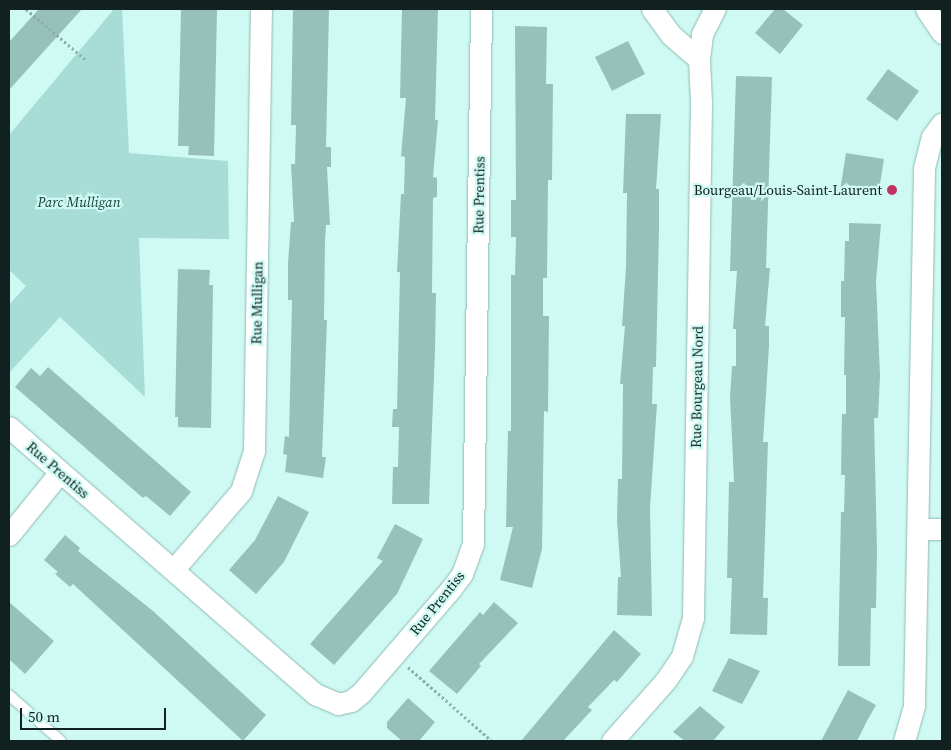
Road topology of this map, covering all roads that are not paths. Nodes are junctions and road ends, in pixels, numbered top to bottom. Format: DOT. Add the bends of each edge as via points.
graph roads {
  1 [pos="261,9"];
  2 [pos="481,9"];
  3 [pos="652,9"];
  4 [pos="715,9"];
  5 [pos="926,9"];
  6 [pos="942,33"];
  7 [pos="699,59"];
  8 [pos="942,123"];
  9 [pos="9,427"];
  10 [pos="60,472"];
  11 [pos="919,529"];
  12 [pos="942,529"];
  13 [pos="9,535"];
  14 [pos="174,569"];
  15 [pos="9,695"];
  16 [pos="61,741"];
  17 [pos="612,741"];
  18 [pos="904,741"];
  1 -- 14 [label="street, Rue Mulligan" via="254,452 241,491"];
  2 -- 14 [label="street, Rue Prentiss" via="473,544 462,574 351,701 338,704 326,701"];
  3 -- 7 [label="street" via="671,35"];
  4 -- 7 [label="street, Rue Bourgeau Nord" via="702,34"];
  5 -- 6 [label="street"];
  7 -- 17 [label="street, Rue Bourgeau Nord" via="693,618 682,656 666,680"];
  8 -- 11 [label="street" via="932,137 924,168"];
  9 -- 10 [label="street, Rue Prentiss"];
  10 -- 13 [label="street"];
  10 -- 14 [label="street, Rue Prentiss"];
  11 -- 12 [label="street"];
  11 -- 18 [label="street" via="914,705"];
  15 -- 16 [label="lane"];
}
